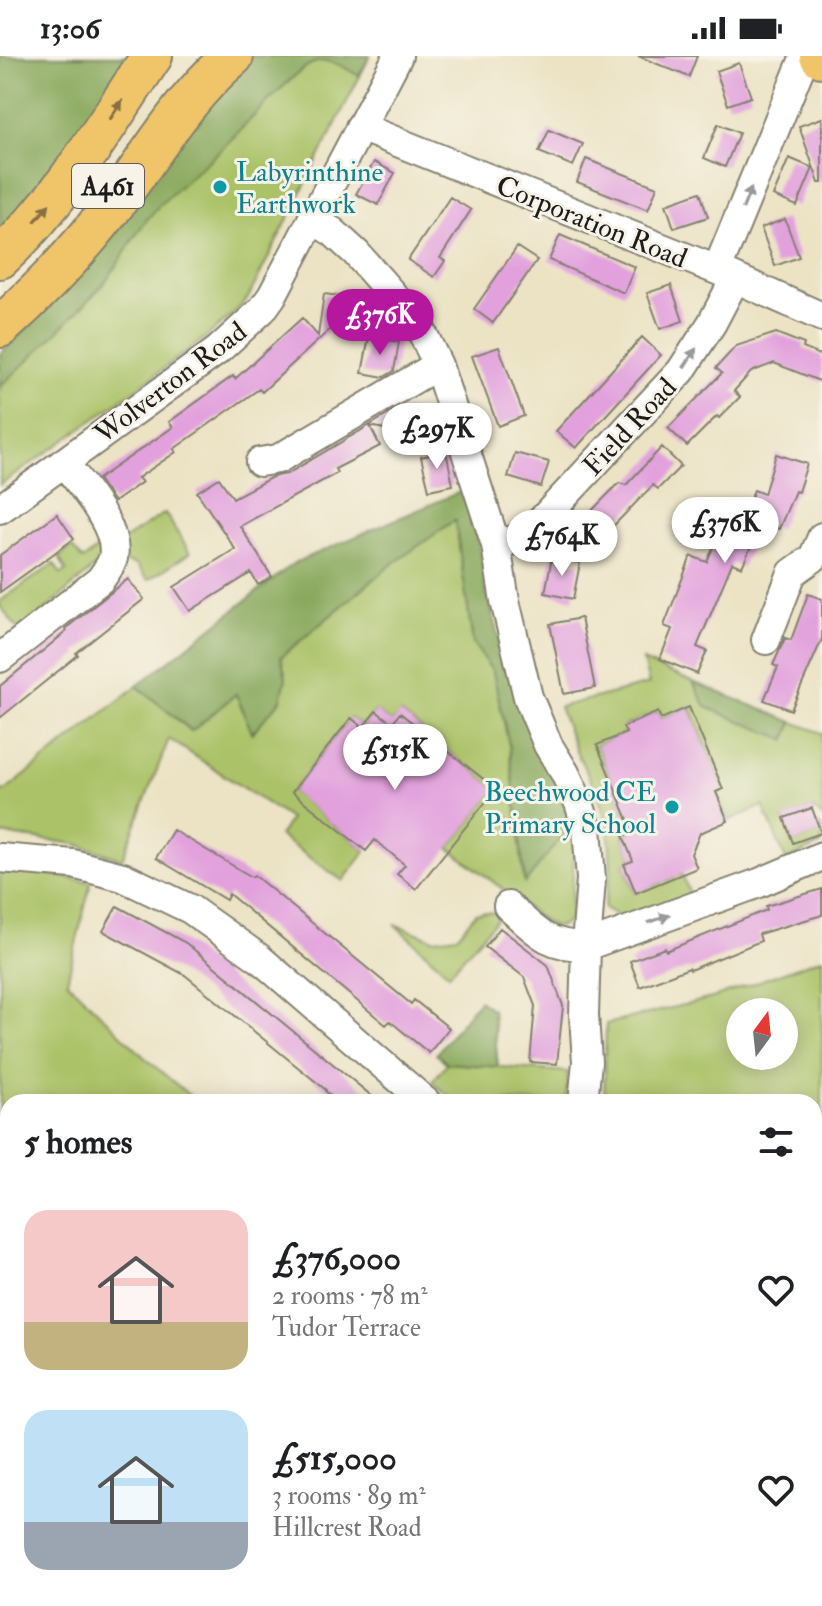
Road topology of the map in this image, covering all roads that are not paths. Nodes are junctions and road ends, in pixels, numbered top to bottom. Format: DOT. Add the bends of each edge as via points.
graph roads {
  1 [pos="152,56"];
  2 [pos="201,56"];
  3 [pos="233,56"];
  4 [pos="398,56"];
  5 [pos="805,56"];
  6 [pos="360,127"];
  7 [pos="312,219"];
  8 [pos="0,258"];
  9 [pos="726,275"];
  10 [pos="0,304"];
  11 [pos="822,317"];
  12 [pos="0,327"];
  13 [pos="438,365"];
  14 [pos="64,462"];
  15 [pos="260,462"];
  16 [pos="0,509"];
  17 [pos="496,545"];
  18 [pos="819,553"];
  19 [pos="766,640"];
  20 [pos="0,658"];
  21 [pos="822,856"];
  22 [pos="0,858"];
  23 [pos="508,906"];
  24 [pos="586,946"];
  25 [pos="417,1094"];
  26 [pos="584,1094"];
  8 -- 1 [label="highway, A461, one-way" via="45,211"];
  2 -- 10 [label="highway, A461" via="90,211"];
  3 -- 12 [label="highway" via="182,109 64,264"];
  4 -- 6 [label="street, Wolverton Road"];
  9 -- 5 [label="street, Field Road, one-way"];
  6 -- 7 [label="street, Wolverton Road"];
  6 -- 9 [label="street, Corporation Road"];
  7 -- 13 [label="street" via="356,253 392,294 422,332"];
  7 -- 14 [label="street, Wolverton Road" via="262,310 217,351"];
  9 -- 11 [label="street, Corporation Road"];
  17 -- 9 [label="street, Field Road, one-way" via="527,536 681,371 712,323"];
  13 -- 15 [label="street" via="278,459"];
  13 -- 17 [label="street"];
  14 -- 16 [label="street, Wolverton Road"];
  14 -- 20 [label="street" via="107,523 114,556 100,580"];
  17 -- 24 [label="street" via="528,697 587,828 591,879"];
  18 -- 19 [label="street" via="792,573"];
  24 -- 21 [label="street, one-way"];
  22 -- 25 [label="street" via="73,864 123,877 190,909 259,958"];
  23 -- 24 [label="street" via="544,938"];
  24 -- 26 [label="street"];
}
